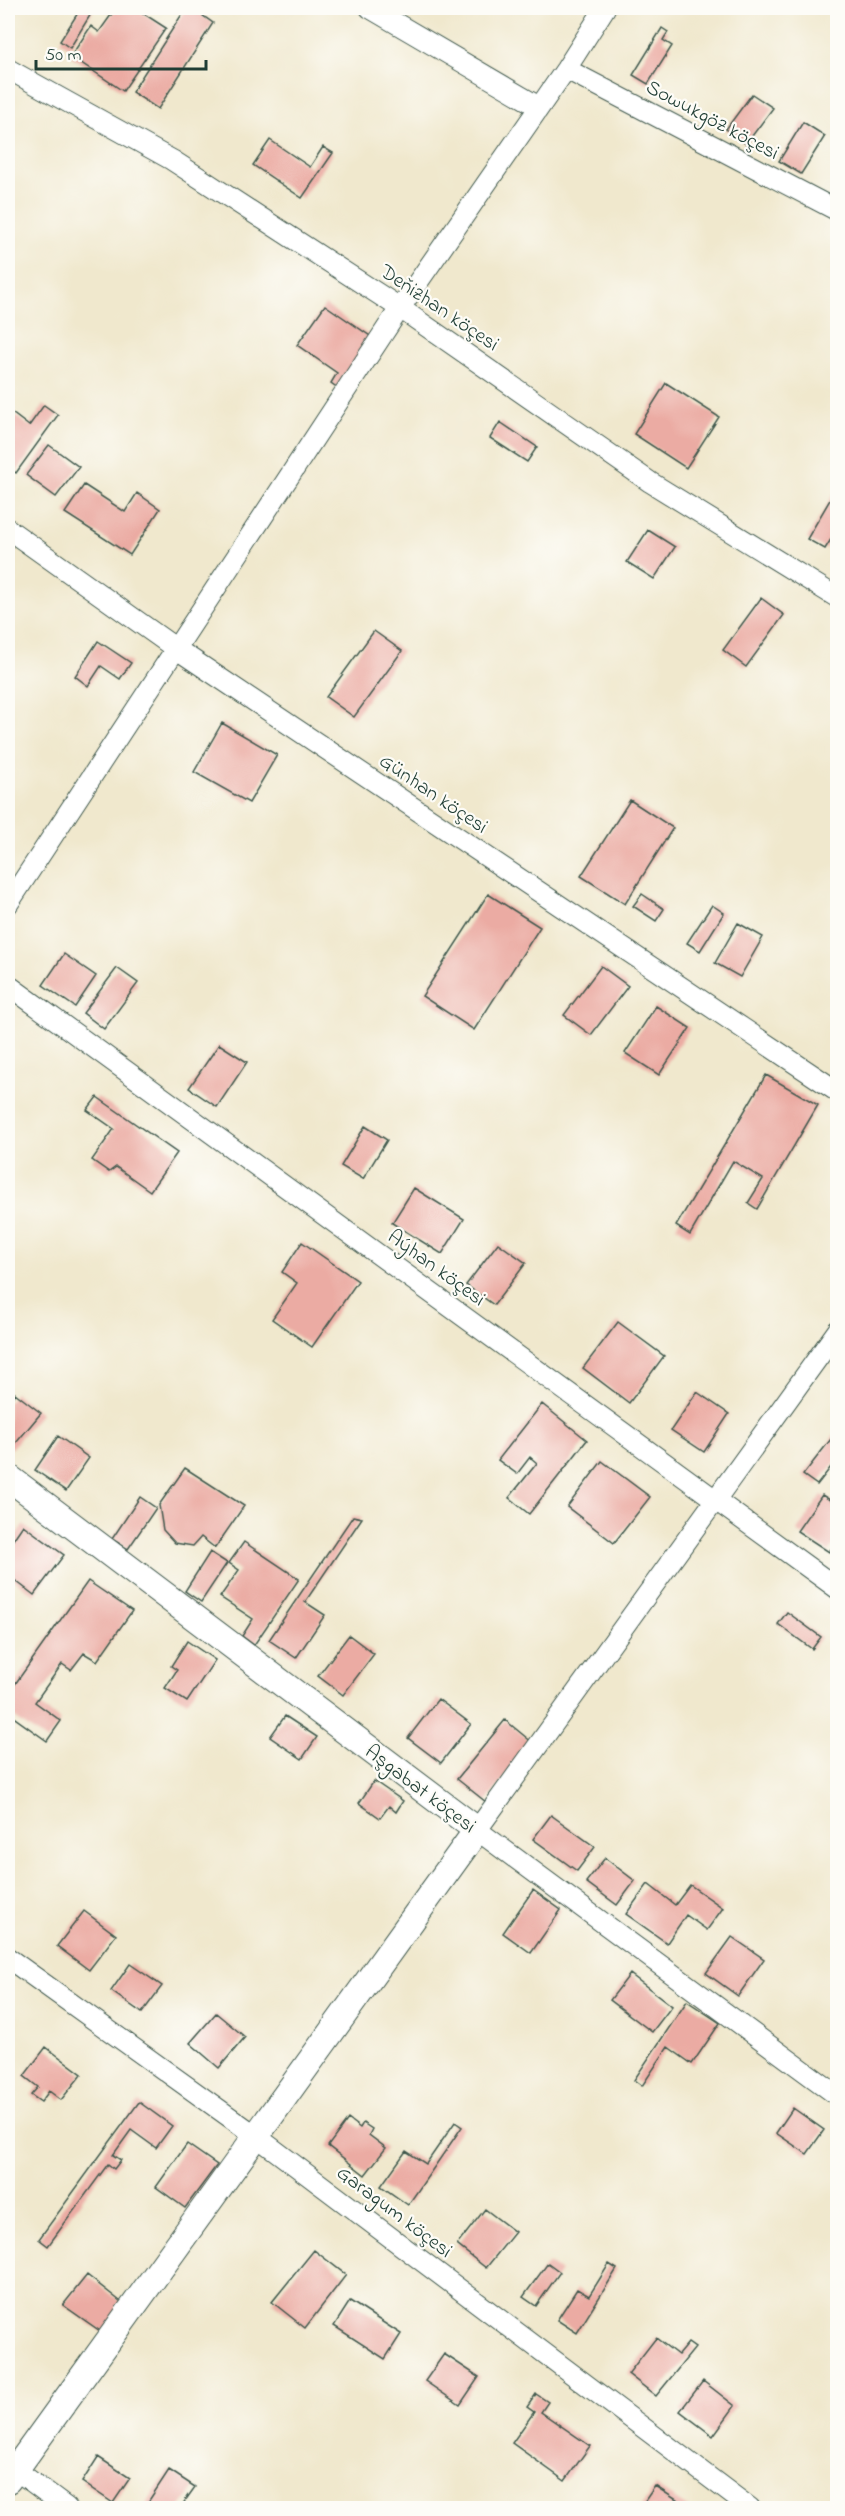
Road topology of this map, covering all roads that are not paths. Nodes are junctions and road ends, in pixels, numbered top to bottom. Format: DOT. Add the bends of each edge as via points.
graph roads {
  1 [pos="370,8"];
  2 [pos="605,8"];
  3 [pos="8,69"];
  4 [pos="566,69"];
  5 [pos="539,107"];
  6 [pos="837,211"];
  7 [pos="400,308"];
  8 [pos="8,529"];
  9 [pos="837,598"];
  10 [pos="175,648"];
  11 [pos="8,904"];
  12 [pos="8,985"];
  13 [pos="837,1092"];
  14 [pos="837,1330"];
  15 [pos="8,1477"];
  16 [pos="716,1498"];
  17 [pos="837,1589"];
  18 [pos="477,1830"];
  19 [pos="8,1958"];
  20 [pos="837,2096"];
  21 [pos="256,2136"];
  22 [pos="10,2471"];
  23 [pos="67,2508"];
  24 [pos="750,2508"];
  1 -- 5 [label="street"];
  2 -- 4 [label="street"];
  3 -- 7 [label="street, Deňizhan köçesi" via="172,160"];
  4 -- 5 [label="street"];
  4 -- 6 [label="street, Sowukgöz köçesi"];
  5 -- 7 [label="street"];
  7 -- 9 [label="street, Deňizhan köçesi" via="650,482"];
  7 -- 10 [label="street"];
  8 -- 10 [label="street, Günhan köçesi"];
  10 -- 11 [label="street"];
  10 -- 13 [label="street, Günhan köçesi"];
  12 -- 16 [label="street, Aýhan köçesi"];
  14 -- 16 [label="street"];
  15 -- 18 [label="street, Aşgabat köçesi"];
  16 -- 17 [label="street, Aýhan köçesi"];
  16 -- 18 [label="street"];
  18 -- 20 [label="street, Aşgabat köçesi"];
  18 -- 21 [label="street"];
  19 -- 21 [label="street, Garagum köçesi"];
  21 -- 22 [label="street"];
  21 -- 24 [label="street, Garagum köçesi"];
  22 -- 23 [label="street"];
}
